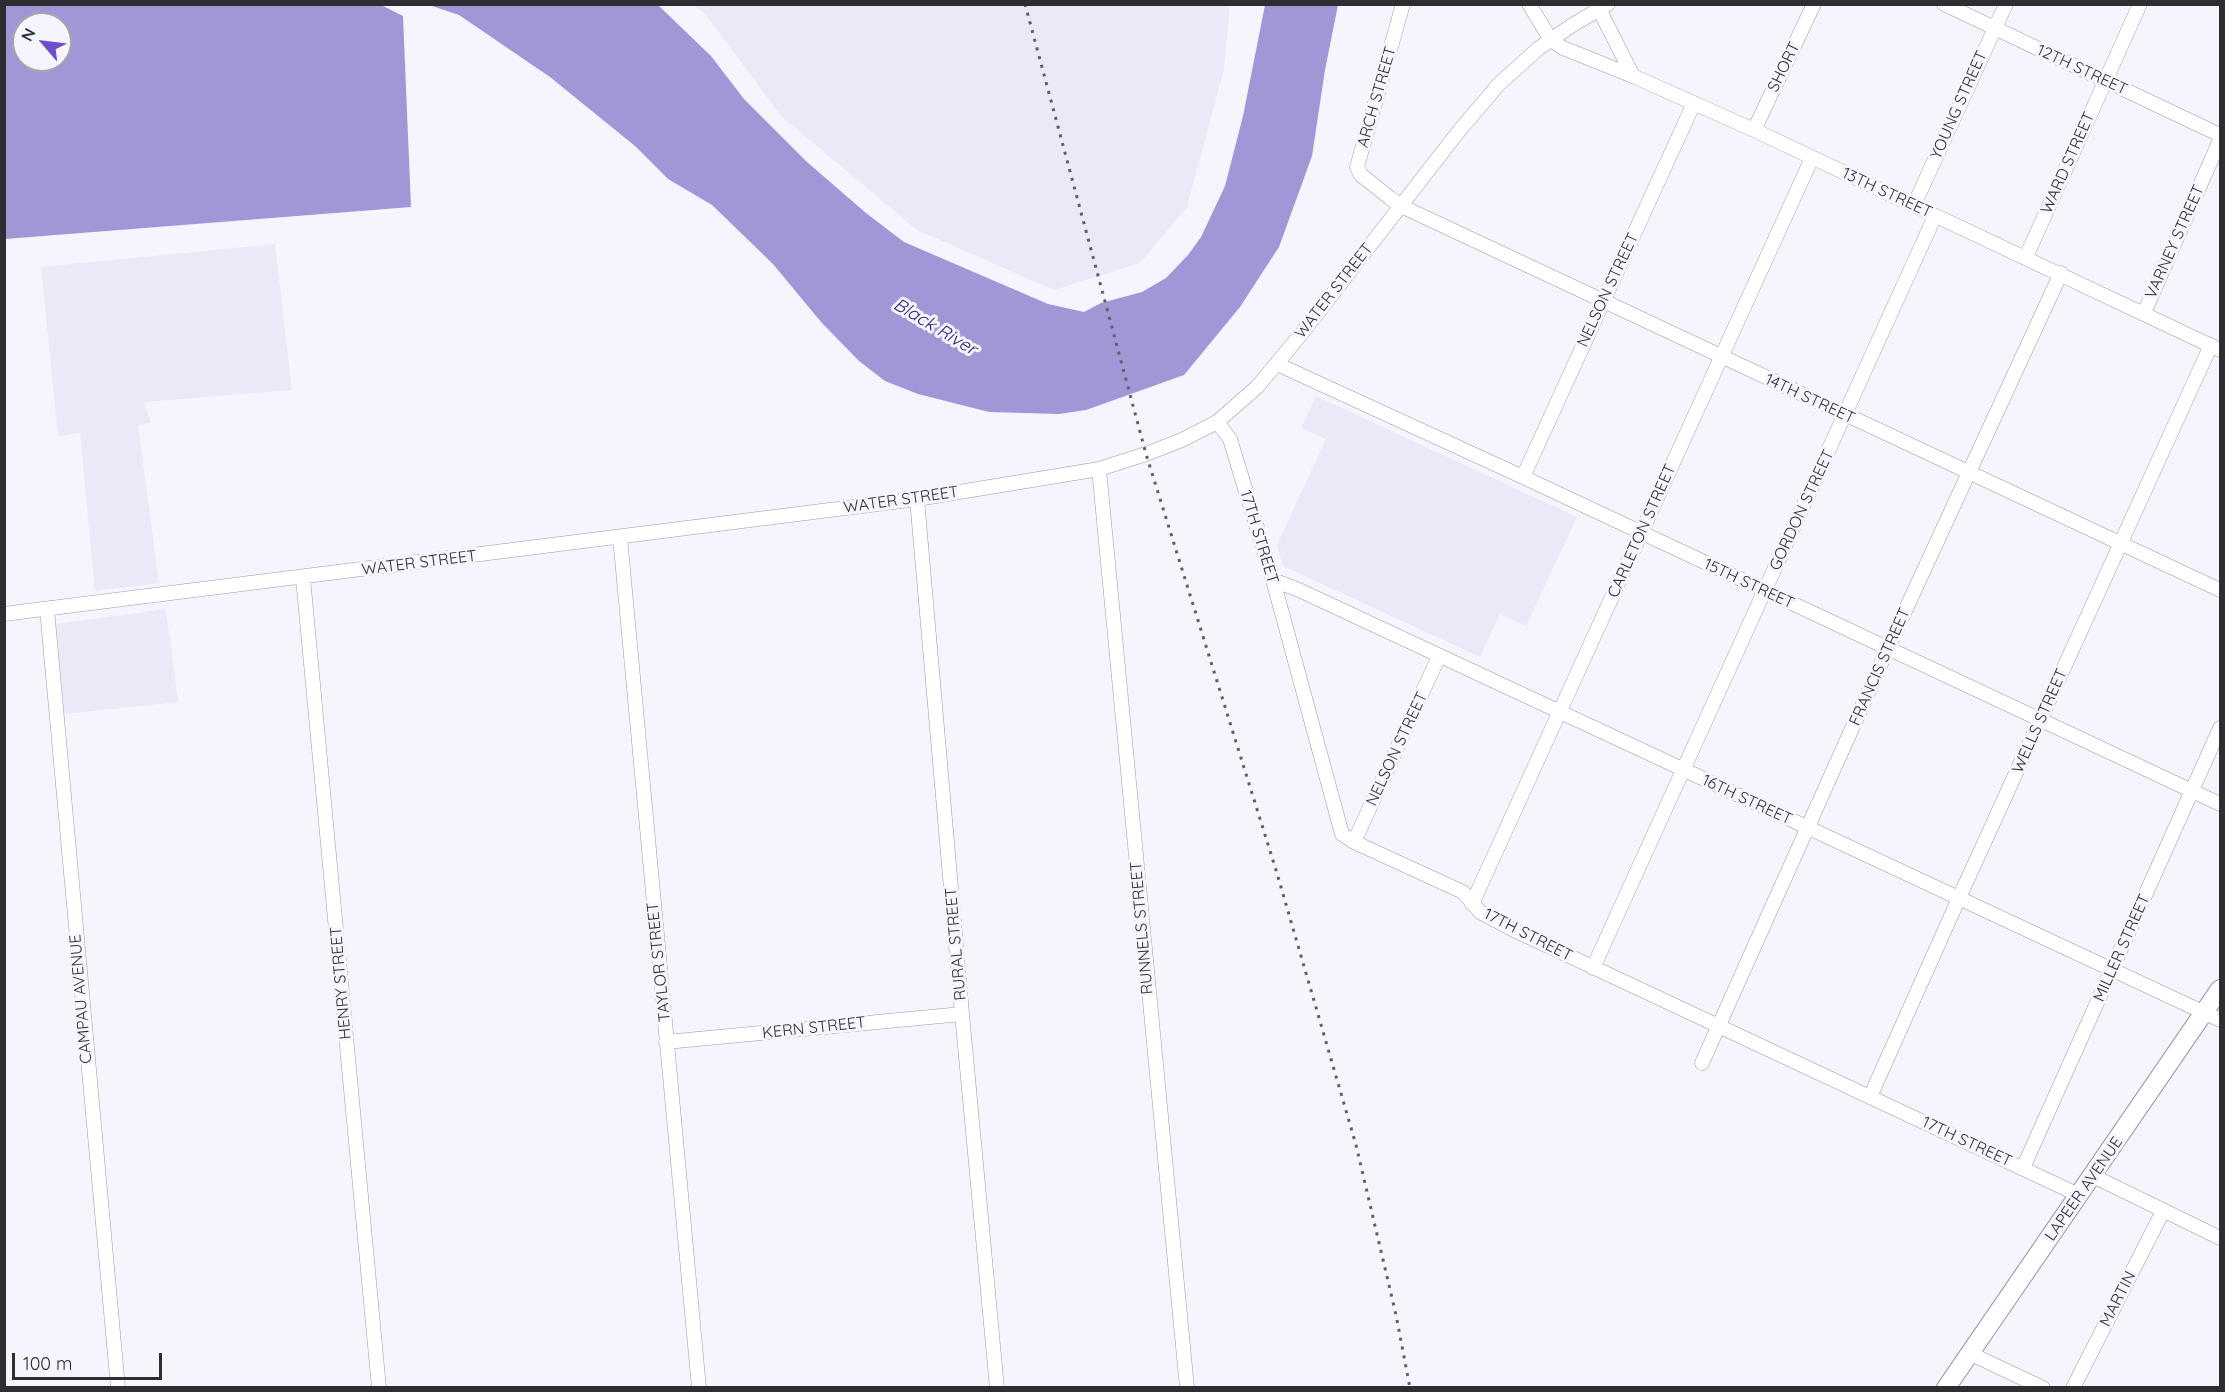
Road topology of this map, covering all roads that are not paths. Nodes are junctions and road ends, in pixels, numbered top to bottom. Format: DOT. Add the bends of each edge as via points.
graph roads {
  1 [pos="1403,4"];
  2 [pos="1529,4"];
  3 [pos="1814,4"];
  4 [pos="1944,4"];
  5 [pos="2006,4"];
  6 [pos="2140,4"];
  7 [pos="1603,7"];
  8 [pos="1994,29"];
  9 [pos="1551,40"];
  10 [pos="1633,75"];
  11 [pos="2105,81"];
  12 [pos="1694,103"];
  13 [pos="1754,130"];
  14 [pos="2220,135"];
  15 [pos="2220,140"];
  16 [pos="1812,158"];
  17 [pos="1914,205"];
  18 [pos="1401,206"];
  19 [pos="1935,216"];
  20 [pos="2026,257"];
  21 [pos="2061,273"];
  22 [pos="1602,301"];
  23 [pos="2144,313"];
  24 [pos="2216,347"];
  25 [pos="1721,357"];
  26 [pos="1277,364"];
  27 [pos="1845,415"];
  28 [pos="1217,422"];
  29 [pos="1099,469"];
  30 [pos="1968,473"];
  31 [pos="1523,477"];
  32 [pos="917,499"];
  33 [pos="1641,533"];
  34 [pos="620,537"];
  35 [pos="2121,543"];
  36 [pos="303,578"];
  37 [pos="1272,580"];
  38 [pos="2220,590"];
  39 [pos="1764,591"];
  40 [pos="47,609"];
  41 [pos="4,614"];
  42 [pos="1888,649"];
  43 [pos="1439,656"];
  44 [pos="1560,711"];
  45 [pos="2039,720"];
  46 [pos="2220,728"];
  47 [pos="1683,770"];
  48 [pos="2192,791"];
  49 [pos="2220,804"];
  50 [pos="1807,827"];
  51 [pos="1354,842"];
  52 [pos="1959,898"];
  53 [pos="1472,904"];
  54 [pos="1593,968"];
  55 [pos="2112,970"];
  56 [pos="2220,989"];
  57 [pos="962,1014"];
  58 [pos="2213,1016"];
  59 [pos="1717,1026"];
  60 [pos="666,1042"];
  61 [pos="1702,1063"];
  62 [pos="1870,1097"];
  63 [pos="2023,1168"];
  64 [pos="2093,1176"];
  65 [pos="2079,1195"];
  66 [pos="2163,1211"];
  67 [pos="2220,1238"];
  68 [pos="1969,1353"];
  69 [pos="118,1388"];
  70 [pos="379,1388"];
  71 [pos="699,1388"];
  72 [pos="998,1388"];
  73 [pos="1187,1388"];
  74 [pos="1946,1388"];
  75 [pos="2043,1388"];
  76 [pos="2073,1388"];
  1 -- 18 [label="street, ARCH STREET" via="1358,167 1361,175"];
  2 -- 9 [label="street"];
  3 -- 13 [label="street, SHORT"];
  4 -- 8 [label="street, 12TH STREET"];
  5 -- 8 [label="street, YOUNG STREET"];
  6 -- 11 [label="street, WARD STREET"];
  7 -- 9 [label="street, WATER STREET"];
  7 -- 10 [label="street"];
  8 -- 11 [label="street, 12TH STREET"];
  8 -- 17 [label="street, YOUNG STREET"];
  9 -- 10 [label="street, 13TH STREET"];
  9 -- 18 [label="street, WATER STREET" via="1499,84"];
  10 -- 12 [label="street, 13TH STREET"];
  11 -- 14 [label="street, 12TH STREET"];
  11 -- 20 [label="street, WARD STREET"];
  12 -- 13 [label="street, 13TH STREET"];
  12 -- 22 [label="street, NELSON STREET"];
  13 -- 16 [label="street, 13TH STREET"];
  15 -- 23 [label="street, VARNEY STREET"];
  16 -- 17 [label="street, 13TH STREET"];
  16 -- 25 [label="street, CARLETON STREET"];
  17 -- 19 [label="street, 13TH STREET"];
  18 -- 22 [label="street, 14TH STREET"];
  18 -- 26 [label="street, WATER STREET"];
  19 -- 20 [label="street, 13TH STREET"];
  19 -- 27 [label="street, GORDON STREET"];
  20 -- 21 [label="street, 13TH STREET"];
  21 -- 23 [label="street, 13TH STREET"];
  21 -- 30 [label="street, FRANCIS STREET"];
  22 -- 25 [label="street, 14TH STREET"];
  22 -- 31 [label="street, NELSON STREET"];
  23 -- 24 [label="street, 13TH STREET"];
  24 -- 35 [label="street, WELLS STREET"];
  25 -- 27 [label="street, 14TH STREET"];
  25 -- 33 [label="street, CARLETON STREET"];
  26 -- 28 [label="street, WATER STREET"];
  26 -- 31 [label="street, 15TH STREET"];
  27 -- 30 [label="street, 14TH STREET"];
  27 -- 39 [label="street, GORDON STREET"];
  28 -- 29 [label="street, WATER STREET" via="1182,440"];
  28 -- 37 [label="street, 17TH STREET" via="1230,439"];
  29 -- 32 [label="street, WATER STREET"];
  29 -- 73 [label="street, RUNNELS STREET"];
  30 -- 35 [label="street, 14TH STREET"];
  30 -- 42 [label="street, FRANCIS STREET"];
  31 -- 33 [label="street, 15TH STREET"];
  32 -- 34 [label="street, WATER STREET"];
  32 -- 57 [label="street, RURAL STREET"];
  33 -- 39 [label="street, 15TH STREET"];
  33 -- 44 [label="street, CARLETON STREET"];
  34 -- 36 [label="street, WATER STREET"];
  34 -- 60 [label="street, TAYLOR STREET"];
  35 -- 38 [label="street, 14TH STREET"];
  35 -- 45 [label="street, WELLS STREET"];
  36 -- 40 [label="street, WATER STREET"];
  36 -- 70 [label="street, HENRY STREET"];
  37 -- 43 [label="street, 16TH STREET"];
  37 -- 51 [label="street, 17TH STREET" via="1339,828"];
  39 -- 42 [label="street, 15TH STREET"];
  39 -- 47 [label="street, GORDON STREET"];
  40 -- 41 [label="street, WATER STREET"];
  40 -- 69 [label="street, CAMPAU AVENUE"];
  42 -- 45 [label="street, 15TH STREET"];
  42 -- 50 [label="street, FRANCIS STREET"];
  43 -- 44 [label="street, 16TH STREET"];
  43 -- 51 [label="street, NELSON STREET"];
  44 -- 47 [label="street, 16TH STREET"];
  44 -- 53 [label="street, CARLETON STREET"];
  45 -- 48 [label="street, 15TH STREET"];
  45 -- 52 [label="street, WELLS STREET"];
  46 -- 48 [label="street, MILLER STREET"];
  47 -- 50 [label="street, 16TH STREET"];
  47 -- 54 [label="street, GORDON STREET"];
  48 -- 49 [label="street, 15TH STREET"];
  48 -- 55 [label="street, MILLER STREET"];
  50 -- 52 [label="street, 16TH STREET"];
  50 -- 59 [label="street, FRANCIS STREET"];
  51 -- 53 [label="street, 17TH STREET" via="1463,892"];
  52 -- 55 [label="street, 16TH STREET"];
  52 -- 62 [label="street, WELLS STREET"];
  53 -- 54 [label="street, 17TH STREET" via="1492,919"];
  54 -- 59 [label="street, 17TH STREET"];
  55 -- 58 [label="street, 16TH STREET"];
  55 -- 63 [label="street, MILLER STREET"];
  56 -- 58 [label="main road, LAPEER AVENUE"];
  57 -- 60 [label="street, KERN STREET"];
  57 -- 72 [label="street, RURAL STREET"];
  58 -- 64 [label="main road, LAPEER AVENUE"];
  59 -- 61 [label="street, FRANCIS STREET"];
  59 -- 62 [label="street, 17TH STREET"];
  60 -- 71 [label="street, TAYLOR STREET"];
  62 -- 63 [label="street, 17TH STREET"];
  63 -- 65 [label="street, 17TH STREET"];
  64 -- 65 [label="main road, LAPEER AVENUE"];
  64 -- 66 [label="street"];
  65 -- 68 [label="main road, LAPEER AVENUE"];
  66 -- 67 [label="street"];
  66 -- 76 [label="street, MARTIN"];
  68 -- 74 [label="main road, LAPEER AVENUE"];
  68 -- 75 [label="street"];
}
